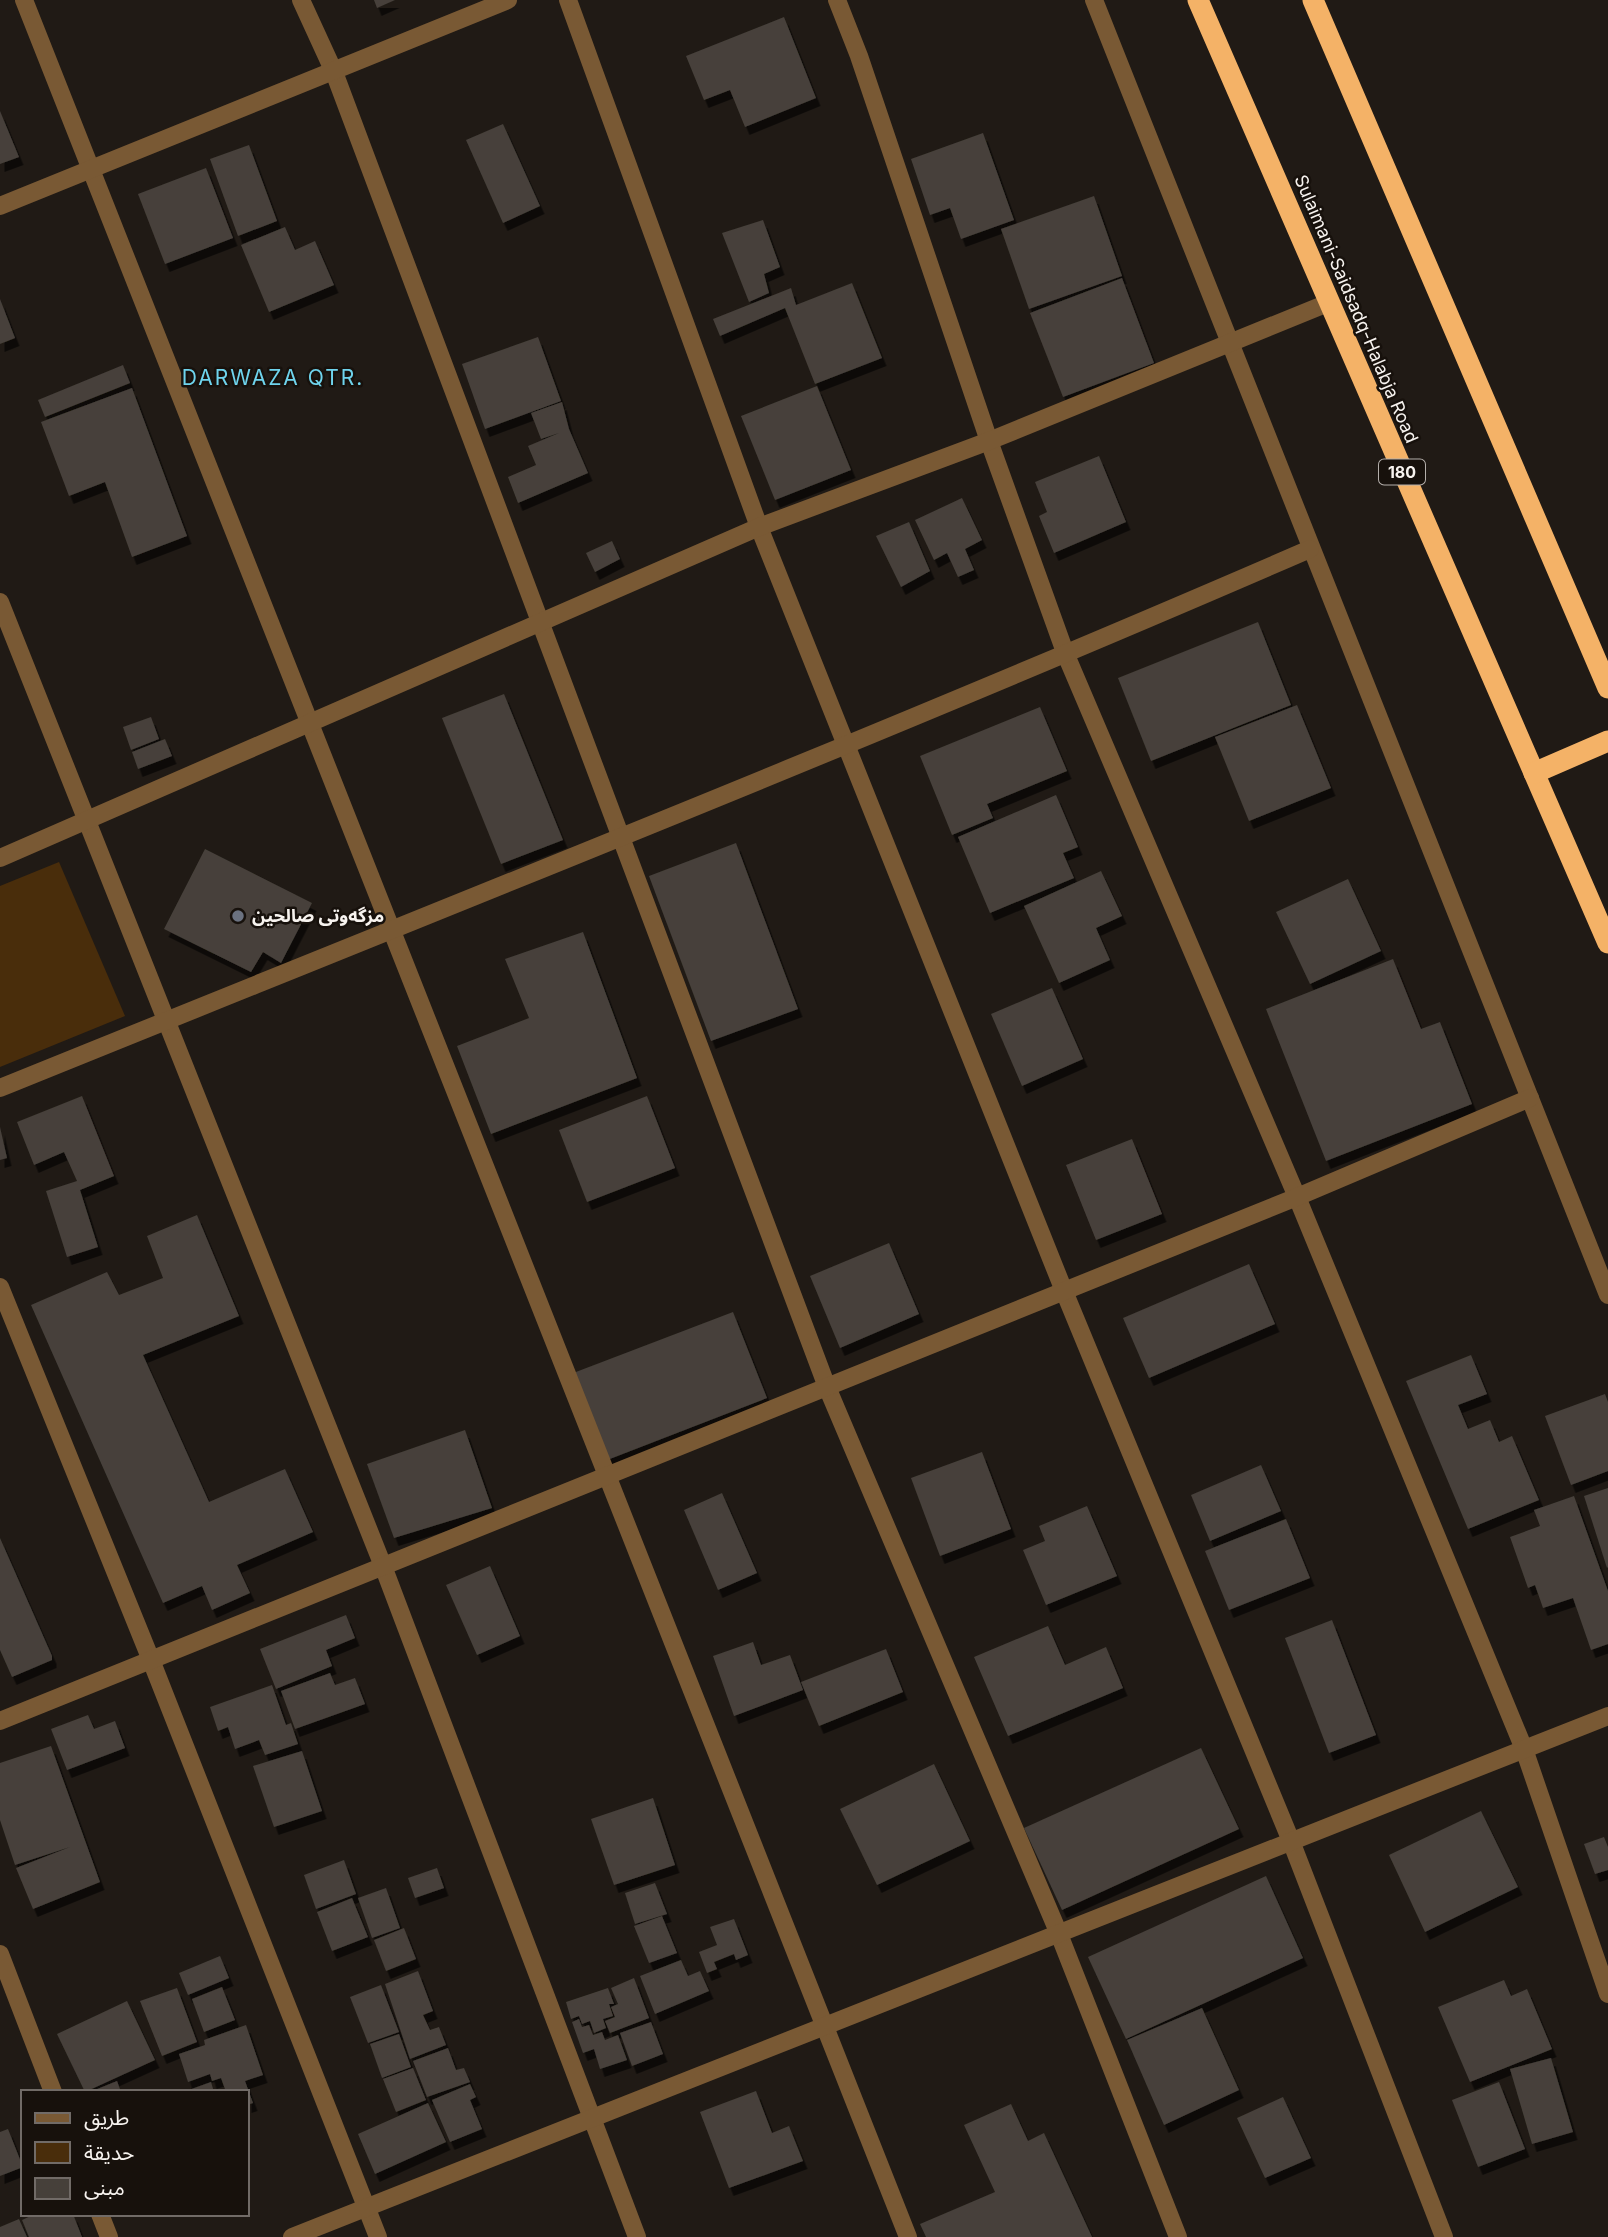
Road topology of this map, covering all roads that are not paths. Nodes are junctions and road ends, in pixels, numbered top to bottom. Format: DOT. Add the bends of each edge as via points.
graph roads {
  1 [pos="24,0"];
  2 [pos="301,0"];
  3 [pos="508,0"];
  4 [pos="568,0"];
  5 [pos="837,0"];
  6 [pos="1094,0"];
  7 [pos="1198,0"];
  8 [pos="1313,0"];
  9 [pos="334,72"];
  10 [pos="91,170"];
  11 [pos="0,206"];
  12 [pos="1328,303"];
  13 [pos="1229,343"];
  14 [pos="989,441"];
  15 [pos="759,527"];
  16 [pos="1310,549"];
  17 [pos="0,602"];
  18 [pos="538,623"];
  19 [pos="1066,655"];
  20 [pos="1608,688"];
  21 [pos="309,722"];
  22 [pos="1608,741"];
  23 [pos="847,745"];
  24 [pos="1534,773"];
  25 [pos="89,820"];
  26 [pos="620,836"];
  27 [pos="0,859"];
  28 [pos="391,929"];
  29 [pos="1608,943"];
  30 [pos="166,1020"];
  31 [pos="0,1088"];
  32 [pos="1530,1098"];
  33 [pos="1297,1197"];
  34 [pos="0,1287"];
  35 [pos="1064,1291"];
  36 [pos="1608,1295"];
  37 [pos="827,1387"];
  38 [pos="607,1476"];
  39 [pos="383,1566"];
  40 [pos="152,1660"];
  41 [pos="1608,1716"];
  42 [pos="0,1721"];
  43 [pos="1524,1749"];
  44 [pos="1291,1841"];
  45 [pos="1059,1934"];
  46 [pos="0,1954"];
  47 [pos="1608,1994"];
  48 [pos="825,2026"];
  49 [pos="52,2090"];
  50 [pos="591,2118"];
  51 [pos="367,2207"];
  52 [pos="101,2216"];
  53 [pos="109,2237"];
  54 [pos="292,2237"];
  55 [pos="378,2237"];
  56 [pos="637,2237"];
  57 [pos="908,2237"];
  58 [pos="1178,2237"];
  59 [pos="1444,2237"];
  1 -- 10 [label="street"];
  2 -- 9 [label="street"];
  3 -- 9 [label="street"];
  4 -- 15 [label="street"];
  5 -- 14 [label="street"];
  6 -- 13 [label="street"];
  7 -- 12 [label="highway, Sulaimani-Saidsadq-Halabja Road / 180"];
  8 -- 20 [label="highway"];
  9 -- 10 [label="street"];
  9 -- 18 [label="street"];
  10 -- 11 [label="street"];
  10 -- 21 [label="street"];
  12 -- 13 [label="street"];
  12 -- 24 [label="highway, Sulaimani-Saidsadq-Halabja Road / 180"];
  13 -- 14 [label="street"];
  13 -- 16 [label="street"];
  14 -- 15 [label="street"];
  14 -- 19 [label="street"];
  15 -- 18 [label="street"];
  15 -- 23 [label="street"];
  16 -- 19 [label="street"];
  16 -- 32 [label="street"];
  17 -- 25 [label="street"];
  18 -- 21 [label="street"];
  18 -- 26 [label="street"];
  19 -- 23 [label="street"];
  19 -- 33 [label="street"];
  21 -- 25 [label="street"];
  21 -- 28 [label="street"];
  22 -- 24 [label="highway"];
  23 -- 26 [label="street"];
  23 -- 35 [label="street"];
  24 -- 29 [label="highway, Sulaimani-Saidsadq-Halabja Road / 180"];
  25 -- 27 [label="street"];
  25 -- 30 [label="street"];
  26 -- 28 [label="street"];
  26 -- 37 [label="street"];
  28 -- 30 [label="street"];
  28 -- 38 [label="street"];
  30 -- 31 [label="street"];
  30 -- 39 [label="street"];
  32 -- 33 [label="street"];
  32 -- 36 [label="street"];
  33 -- 35 [label="street"];
  33 -- 43 [label="street"];
  34 -- 40 [label="street"];
  35 -- 37 [label="street"];
  35 -- 44 [label="street"];
  37 -- 38 [label="street"];
  37 -- 45 [label="street"];
  38 -- 39 [label="street"];
  38 -- 48 [label="street"];
  39 -- 40 [label="street"];
  39 -- 50 [label="street"];
  40 -- 42 [label="street"];
  40 -- 51 [label="street"];
  41 -- 43 [label="street"];
  43 -- 44 [label="street"];
  43 -- 47 [label="street"];
  44 -- 45 [label="street"];
  44 -- 59 [label="street"];
  45 -- 48 [label="street"];
  45 -- 58 [label="street"];
  46 -- 49 [label="street"];
  48 -- 50 [label="street"];
  48 -- 57 [label="street"];
  50 -- 51 [label="street"];
  50 -- 56 [label="street"];
  51 -- 54 [label="street"];
  51 -- 55 [label="street"];
  52 -- 53 [label="street"];
}
